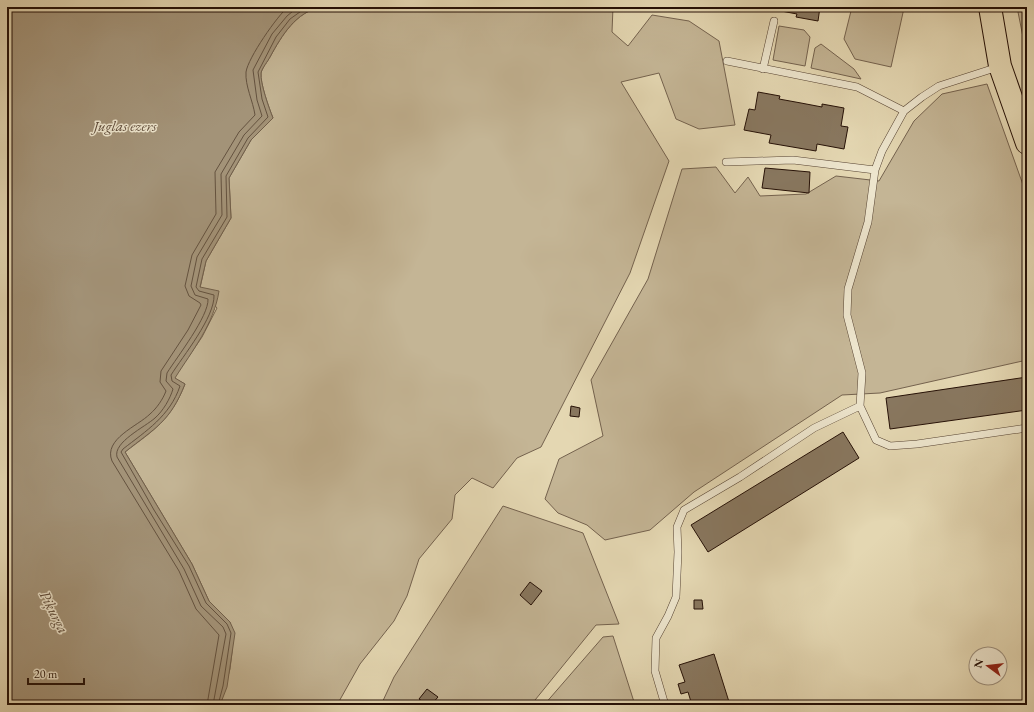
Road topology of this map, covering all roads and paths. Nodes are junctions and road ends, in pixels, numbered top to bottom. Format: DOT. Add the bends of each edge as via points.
graph roads {
  1 [pos="990,7"];
  2 [pos="774,21"];
  3 [pos="727,61"];
  4 [pos="1000,66"];
  5 [pos="763,69"];
  6 [pos="904,112"];
  7 [pos="1027,143"];
  8 [pos="726,162"];
  9 [pos="875,170"];
  10 [pos="860,406"];
  11 [pos="1027,428"];
  12 [pos="665,705"];
  1 -- 4 [label="main road"];
  2 -- 5 [label="lane"];
  3 -- 5 [label="lane"];
  4 -- 6 [label="lane" via="939,86"];
  4 -- 7 [label="main road"];
  5 -- 6 [label="lane" via="856,87"];
  6 -- 9 [label="lane" via="882,151"];
  8 -- 9 [label="lane" via="793,160"];
  9 -- 10 [label="lane" via="868,222 848,289 847,315 862,373"];
  10 -- 11 [label="lane" via="876,440 890,446"];
  10 -- 12 [label="lane" via="814,428 684,510 677,527 676,597 656,638 655,671"];
}
